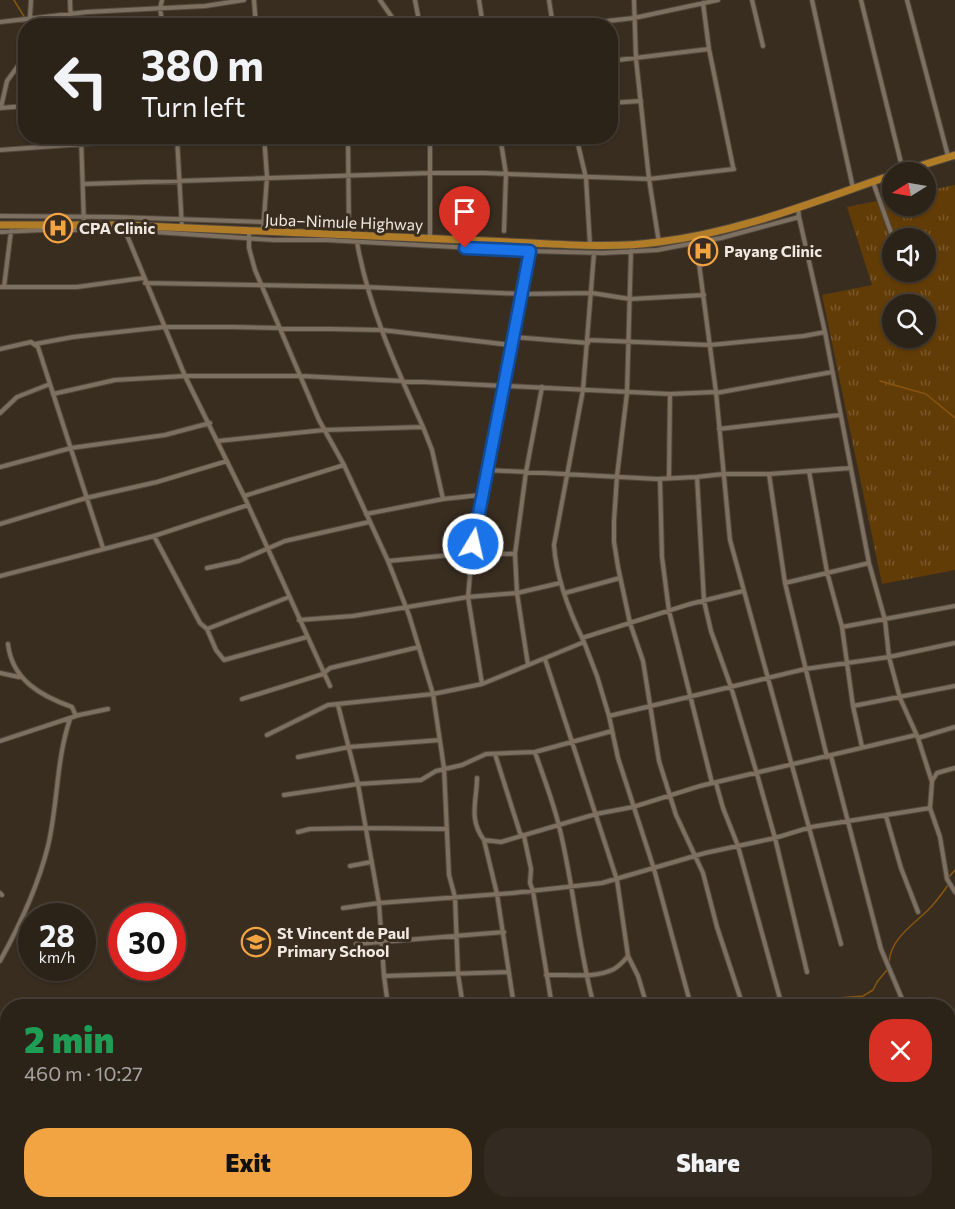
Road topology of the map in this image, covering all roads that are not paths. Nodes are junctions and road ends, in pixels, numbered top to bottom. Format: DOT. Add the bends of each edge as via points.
graph roads {
  1 [pos="31,0"];
  2 [pos="70,0"];
  3 [pos="162,0"];
  4 [pos="244,0"];
  5 [pos="254,0"];
  6 [pos="380,0"];
  7 [pos="415,0"];
  8 [pos="479,0"];
  9 [pos="549,0"];
  10 [pos="634,0"];
  11 [pos="717,0"];
  12 [pos="752,0"];
  13 [pos="812,0"];
  14 [pos="861,0"];
  15 [pos="907,0"];
  16 [pos="706,2"];
  17 [pos="160,9"];
  18 [pos="70,15"];
  19 [pos="29,18"];
  20 [pos="50,18"];
  21 [pos="70,18"];
  22 [pos="162,18"];
  23 [pos="255,18"];
  24 [pos="394,18"];
  25 [pos="418,18"];
  26 [pos="482,18"];
  27 [pos="552,18"];
  28 [pos="634,18"];
  29 [pos="618,20"];
  30 [pos="18,21"];
  31 [pos="0,22"];
  32 [pos="763,46"];
  33 [pos="709,50"];
  34 [pos="636,59"];
  35 [pos="618,60"];
  36 [pos="18,67"];
  37 [pos="642,101"];
  38 [pos="618,102"];
  39 [pos="18,107"];
  40 [pos="1,108"];
  41 [pos="94,144"];
  42 [pos="177,144"];
  43 [pos="265,144"];
  44 [pos="348,144"];
  45 [pos="430,144"];
  46 [pos="501,144"];
  47 [pos="578,144"];
  48 [pos="82,145"];
  49 [pos="0,150"];
  50 [pos="951,155"];
  51 [pos="900,162"];
  52 [pos="931,162"];
  53 [pos="431,173"];
  54 [pos="506,174"];
  55 [pos="349,176"];
  56 [pos="267,177"];
  57 [pos="586,178"];
  58 [pos="649,179"];
  59 [pos="882,179"];
  60 [pos="179,181"];
  61 [pos="873,182"];
  62 [pos="83,184"];
  63 [pos="853,188"];
  64 [pos="798,208"];
  65 [pos="0,216"];
  66 [pos="799,217"];
  67 [pos="84,220"];
  68 [pos="264,222"];
  69 [pos="182,224"];
  70 [pos="0,225"];
  71 [pos="11,228"];
  72 [pos="123,228"];
  73 [pos="889,228"];
  74 [pos="504,231"];
  75 [pos="0,232"];
  76 [pos="263,232"];
  77 [pos="248,235"];
  78 [pos="349,235"];
  79 [pos="430,238"];
  80 [pos="696,241"];
  81 [pos="357,242"];
  82 [pos="659,243"];
  83 [pos="590,246"];
  84 [pos="531,247"];
  85 [pos="631,251"];
  86 [pos="594,253"];
  87 [pos="143,278"];
  88 [pos="146,283"];
  89 [pos="262,284"];
  90 [pos="2,287"];
  91 [pos="366,287"];
  92 [pos="592,293"];
  93 [pos="522,294"];
  94 [pos="704,295"];
  95 [pos="630,299"];
  96 [pos="164,327"];
  97 [pos="279,328"];
  98 [pos="382,330"];
  99 [pos="825,332"];
  100 [pos="513,337"];
  101 [pos="629,341"];
  102 [pos="588,342"];
  103 [pos="35,344"];
  104 [pos="512,345"];
  105 [pos="710,345"];
  106 [pos="0,349"];
  107 [pos="832,372"];
  108 [pos="185,376"];
  109 [pos="301,376"];
  110 [pos="403,382"];
  111 [pos="50,384"];
  112 [pos="504,387"];
  113 [pos="542,387"];
  114 [pos="583,390"];
  115 [pos="627,393"];
  116 [pos="716,393"];
  117 [pos="53,394"];
  118 [pos="670,394"];
  119 [pos="0,413"];
  120 [pos="840,415"];
  121 [pos="210,423"];
  122 [pos="423,427"];
  123 [pos="719,429"];
  124 [pos="324,430"];
  125 [pos="218,441"];
  126 [pos="71,448"];
  127 [pos="227,461"];
  128 [pos="344,465"];
  129 [pos="0,467"];
  130 [pos="851,468"];
  131 [pos="487,470"];
  132 [pos="809,471"];
  133 [pos="526,472"];
  134 [pos="723,474"];
  135 [pos="769,474"];
  136 [pos="566,475"];
  137 [pos="616,476"];
  138 [pos="697,477"];
  139 [pos="669,478"];
  140 [pos="660,479"];
  141 [pos="481,495"];
  142 [pos="244,496"];
  143 [pos="86,498"];
  144 [pos="443,500"];
  145 [pos="248,505"];
  146 [pos="366,514"];
  147 [pos="369,522"];
  148 [pos="0,524"];
  149 [pos="154,536"];
  150 [pos="267,547"];
  151 [pos="103,548"];
  152 [pos="472,553"];
  153 [pos="515,554"];
  154 [pos="388,561"];
  155 [pos="869,563"];
  156 [pos="207,568"];
  157 [pos="827,572"];
  158 [pos="0,576"];
  159 [pos="620,578"];
  160 [pos="560,583"];
  161 [pos="785,584"];
  162 [pos="743,591"];
  163 [pos="517,592"];
  164 [pos="565,592"];
  165 [pos="289,597"];
  166 [pos="468,597"];
  167 [pos="704,601"];
  168 [pos="955,606"];
  169 [pos="406,607"];
  170 [pos="669,611"];
  171 [pos="299,620"];
  172 [pos="885,620"];
  173 [pos="630,623"];
  174 [pos="842,627"];
  175 [pos="207,629"];
  176 [pos="307,637"];
  177 [pos="583,640"];
  178 [pos="8,644"];
  179 [pos="955,644"];
  180 [pos="419,647"];
  181 [pos="890,657"];
  182 [pos="545,659"];
  183 [pos="846,663"];
  184 [pos="528,665"];
  185 [pos="805,669"];
  186 [pos="0,673"];
  187 [pos="323,674"];
  188 [pos="20,677"];
  189 [pos="768,677"];
  190 [pos="482,684"];
  191 [pos="330,686"];
  192 [pos="955,686"];
  193 [pos="732,687"];
  194 [pos="433,694"];
  195 [pos="691,697"];
  196 [pos="900,698"];
  197 [pos="242,699"];
  198 [pos="338,705"];
  199 [pos="853,706"];
  200 [pos="651,707"];
  201 [pos="108,709"];
  202 [pos="76,716"];
  203 [pos="609,716"];
  204 [pos="70,719"];
  205 [pos="955,727"];
  206 [pos="612,731"];
  207 [pos="267,735"];
  208 [pos="917,736"];
  209 [pos="441,740"];
  210 [pos="0,741"];
  211 [pos="572,743"];
  212 [pos="349,747"];
  213 [pos="862,748"];
  214 [pos="535,752"];
  215 [pos="495,754"];
  216 [pos="298,756"];
  217 [pos="829,756"];
  218 [pos="792,765"];
  219 [pos="444,768"];
  220 [pos="955,768"];
  221 [pos="757,774"];
  222 [pos="477,778"];
  223 [pos="932,782"];
  224 [pos="714,783"];
  225 [pos="358,784"];
  226 [pos="284,795"];
  227 [pos="669,795"];
  228 [pos="633,807"];
  229 [pos="930,808"];
  230 [pos="596,814"];
  231 [pos="886,816"];
  232 [pos="849,821"];
  233 [pos="559,825"];
  234 [pos="811,827"];
  235 [pos="366,828"];
  236 [pos="446,829"];
  237 [pos="298,831"];
  238 [pos="524,836"];
  239 [pos="775,838"];
  240 [pos="484,840"];
  241 [pos="738,846"];
  242 [pos="695,857"];
  243 [pos="371,862"];
  244 [pos="350,866"];
  245 [pos="654,869"];
  246 [pos="617,880"];
  247 [pos="572,887"];
  248 [pos="533,891"];
  249 [pos="955,892"];
  250 [pos="497,894"];
  251 [pos="455,897"];
  252 [pos="379,903"];
  253 [pos="343,908"];
  254 [pos="918,912"];
  255 [pos="504,932"];
  256 [pos="457,937"];
  257 [pos="382,940"];
  258 [pos="356,944"];
  259 [pos="841,944"];
  260 [pos="628,956"];
  261 [pos="0,962"];
  262 [pos="509,972"];
  263 [pos="807,972"];
  264 [pos="458,974"];
  265 [pos="546,975"];
  266 [pos="586,975"];
  267 [pos="384,976"];
  268 [pos="387,999"];
  269 [pos="462,999"];
  270 [pos="513,999"];
  271 [pos="551,999"];
  272 [pos="592,999"];
  273 [pos="644,999"];
  274 [pos="689,999"];
  275 [pos="741,999"];
  276 [pos="780,999"];
  277 [pos="902,999"];
  1 -- 19 [label="street"];
  2 -- 18 [label="street"];
  3 -- 17 [label="street"];
  4 -- 17 [label="street"];
  5 -- 23 [label="street"];
  6 -- 24 [label="street"];
  7 -- 25 [label="street"];
  8 -- 26 [label="street"];
  9 -- 27 [label="street"];
  10 -- 28 [label="street"];
  11 -- 16 [label="street"];
  12 -- 32 [label="street"];
  13 -- 63 [label="street"];
  14 -- 51 [label="street"];
  15 -- 50 [label="street"];
  16 -- 28 [label="street"];
  16 -- 33 [label="street"];
  17 -- 18 [label="street"];
  17 -- 22 [label="street"];
  18 -- 20 [label="street"];
  18 -- 21 [label="street"];
  28 -- 29 [label="street"];
  28 -- 34 [label="street"];
  30 -- 31 [label="street"];
  33 -- 34 [label="street"];
  33 -- 58 [label="street" via="734,168"];
  34 -- 35 [label="street"];
  34 -- 37 [label="street"];
  36 -- 40 [label="street" via="7,81"];
  37 -- 38 [label="street"];
  37 -- 58 [label="street"];
  39 -- 40 [label="street"];
  41 -- 48 [label="street"];
  42 -- 60 [label="street"];
  43 -- 56 [label="street"];
  44 -- 55 [label="street"];
  45 -- 53 [label="street"];
  46 -- 54 [label="street"];
  47 -- 57 [label="street"];
  48 -- 49 [label="street"];
  48 -- 62 [label="street"];
  50 -- 52 [label="main road"];
  53 -- 54 [label="street"];
  53 -- 55 [label="street"];
  53 -- 79 [label="street"];
  54 -- 57 [label="street"];
  54 -- 74 [label="street"];
  55 -- 56 [label="street"];
  55 -- 78 [label="street"];
  56 -- 60 [label="street"];
  56 -- 68 [label="street"];
  57 -- 58 [label="street"];
  57 -- 83 [label="street"];
  58 -- 82 [label="street"];
  59 -- 61 [label="main road, Juba–Nimule Highway"];
  60 -- 62 [label="street"];
  60 -- 69 [label="street"];
  61 -- 63 [label="main road, Juba–Nimule Highway"];
  61 -- 73 [label="street"];
  62 -- 67 [label="street"];
  63 -- 64 [label="main road, Juba–Nimule Highway"];
  64 -- 66 [label="street"];
  64 -- 82 [label="main road, Juba–Nimule Highway" via="727,230"];
  65 -- 67 [label="street"];
  66 -- 80 [label="street"];
  66 -- 99 [label="street"];
  67 -- 69 [label="street"];
  67 -- 71 [label="main road, Juba–Nimule Highway"];
  67 -- 72 [label="main road, Juba–Nimule Highway"];
  68 -- 69 [label="street"];
  68 -- 76 [label="street"];
  69 -- 72 [label="main road, Juba–Nimule Highway"];
  69 -- 77 [label="main road, Juba–Nimule Highway"];
  70 -- 71 [label="main road, Juba–Nimule Highway"];
  71 -- 72 [label="street"];
  71 -- 75 [label="street"];
  71 -- 90 [label="street"];
  72 -- 77 [label="street"];
  72 -- 87 [label="street"];
  76 -- 77 [label="main road, Juba–Nimule Highway"];
  76 -- 78 [label="main road, Juba–Nimule Highway"];
  77 -- 81 [label="street"];
  77 -- 89 [label="street"];
  78 -- 79 [label="main road, Juba–Nimule Highway"];
  79 -- 84 [label="main road, Juba–Nimule Highway"];
  80 -- 85 [label="street"];
  80 -- 94 [label="street"];
  81 -- 84 [label="street"];
  81 -- 91 [label="street"];
  82 -- 83 [label="main road, Juba–Nimule Highway"];
  83 -- 84 [label="main road, Juba–Nimule Highway"];
  84 -- 86 [label="street"];
  84 -- 93 [label="street"];
  85 -- 86 [label="street"];
  85 -- 95 [label="street"];
  86 -- 92 [label="street"];
  87 -- 88 [label="street"];
  87 -- 90 [label="street" via="77,286"];
  88 -- 89 [label="street"];
  88 -- 96 [label="street"];
  89 -- 91 [label="street"];
  89 -- 97 [label="street"];
  91 -- 93 [label="street"];
  91 -- 98 [label="street"];
  92 -- 93 [label="street"];
  92 -- 95 [label="street"];
  92 -- 102 [label="street"];
  93 -- 100 [label="street"];
  94 -- 95 [label="street"];
  94 -- 105 [label="street"];
  95 -- 101 [label="street"];
  96 -- 97 [label="street"];
  96 -- 103 [label="street"];
  96 -- 108 [label="street"];
  97 -- 98 [label="street"];
  97 -- 109 [label="street"];
  98 -- 104 [label="street"];
  98 -- 110 [label="street"];
  99 -- 105 [label="street"];
  99 -- 107 [label="street"];
  100 -- 102 [label="street"];
  100 -- 104 [label="street"];
  101 -- 102 [label="street"];
  101 -- 105 [label="street"];
  101 -- 115 [label="street"];
  102 -- 114 [label="street"];
  103 -- 106 [label="street"];
  103 -- 111 [label="street"];
  104 -- 112 [label="street"];
  105 -- 116 [label="street"];
  107 -- 116 [label="street"];
  107 -- 120 [label="street"];
  108 -- 109 [label="street"];
  108 -- 117 [label="street" via="115,380"];
  108 -- 121 [label="street"];
  109 -- 110 [label="street"];
  109 -- 124 [label="street"];
  110 -- 112 [label="street"];
  110 -- 122 [label="street"];
  111 -- 117 [label="street"];
  111 -- 119 [label="street" via="17,397"];
  112 -- 113 [label="street"];
  112 -- 131 [label="street"];
  113 -- 114 [label="street"];
  113 -- 133 [label="street"];
  114 -- 115 [label="street"];
  114 -- 136 [label="street"];
  115 -- 118 [label="street"];
  115 -- 137 [label="street"];
  116 -- 118 [label="street"];
  116 -- 123 [label="street"];
  117 -- 126 [label="street"];
  118 -- 139 [label="street"];
  120 -- 123 [label="street"];
  120 -- 130 [label="street"];
  121 -- 125 [label="street"];
  121 -- 126 [label="street" via="165,435"];
  122 -- 124 [label="street"];
  122 -- 144 [label="street"];
  123 -- 134 [label="street"];
  124 -- 125 [label="street"];
  124 -- 128 [label="street"];
  125 -- 127 [label="street"];
  126 -- 129 [label="street"];
  126 -- 143 [label="street"];
  127 -- 142 [label="street"];
  127 -- 143 [label="street"];
  128 -- 142 [label="street"];
  128 -- 146 [label="street"];
  130 -- 132 [label="street"];
  130 -- 155 [label="street"];
  131 -- 133 [label="street"];
  131 -- 141 [label="street"];
  132 -- 135 [label="street"];
  132 -- 157 [label="street"];
  133 -- 136 [label="street"];
  133 -- 153 [label="street"];
  134 -- 135 [label="street"];
  134 -- 138 [label="street"];
  134 -- 162 [label="street" via="730,540"];
  135 -- 161 [label="street"];
  136 -- 137 [label="street"];
  136 -- 160 [label="street" via="554,545"];
  137 -- 140 [label="street"];
  137 -- 159 [label="street" via="614,542"];
  138 -- 139 [label="street"];
  138 -- 167 [label="street"];
  139 -- 140 [label="street"];
  140 -- 170 [label="street"];
  141 -- 144 [label="street"];
  141 -- 152 [label="street"];
  142 -- 145 [label="street"];
  143 -- 148 [label="street"];
  143 -- 151 [label="street"];
  144 -- 146 [label="street"];
  145 -- 149 [label="street"];
  145 -- 150 [label="street"];
  146 -- 147 [label="street"];
  147 -- 150 [label="street"];
  147 -- 154 [label="street"];
  149 -- 151 [label="street"];
  149 -- 175 [label="street" via="200,623"];
  150 -- 156 [label="street" via="239,561"];
  150 -- 165 [label="street"];
  151 -- 158 [label="street"];
  152 -- 153 [label="street"];
  152 -- 154 [label="street"];
  152 -- 166 [label="street"];
  153 -- 163 [label="street"];
  154 -- 169 [label="street"];
  155 -- 157 [label="street"];
  155 -- 172 [label="street"];
  157 -- 161 [label="street"];
  157 -- 174 [label="street"];
  159 -- 164 [label="street"];
  159 -- 173 [label="street"];
  160 -- 163 [label="street"];
  160 -- 164 [label="street"];
  161 -- 185 [label="street"];
  162 -- 167 [label="street"];
  162 -- 189 [label="street"];
  163 -- 166 [label="street"];
  163 -- 184 [label="street"];
  164 -- 177 [label="street"];
  165 -- 171 [label="street"];
  165 -- 175 [label="street"];
  166 -- 169 [label="street"];
  166 -- 190 [label="street"];
  167 -- 170 [label="street"];
  167 -- 193 [label="street"];
  168 -- 172 [label="street"];
  169 -- 171 [label="street"];
  169 -- 180 [label="street"];
  170 -- 173 [label="street"];
  170 -- 195 [label="street"];
  171 -- 176 [label="street"];
  172 -- 174 [label="street"];
  172 -- 181 [label="street"];
  173 -- 177 [label="street"];
  173 -- 200 [label="street" via="643,661"];
  174 -- 183 [label="street"];
  175 -- 176 [label="street" via="224,660"];
  176 -- 187 [label="street"];
  177 -- 182 [label="street"];
  177 -- 203 [label="street"];
  178 -- 188 [label="street"];
  179 -- 181 [label="street"];
  180 -- 187 [label="street" via="330,668"];
  180 -- 194 [label="street"];
  181 -- 183 [label="street"];
  181 -- 196 [label="street"];
  182 -- 184 [label="street"];
  182 -- 211 [label="street"];
  183 -- 185 [label="street"];
  183 -- 199 [label="street"];
  184 -- 190 [label="street"];
  185 -- 189 [label="street"];
  185 -- 217 [label="street"];
  186 -- 188 [label="street"];
  187 -- 191 [label="street"];
  187 -- 197 [label="street"];
  188 -- 202 [label="street" via="51,700 72,708"];
  189 -- 193 [label="street"];
  189 -- 218 [label="street"];
  190 -- 194 [label="street"];
  192 -- 196 [label="street"];
  193 -- 195 [label="street"];
  193 -- 221 [label="street"];
  194 -- 198 [label="street"];
  194 -- 209 [label="street"];
  195 -- 200 [label="street"];
  195 -- 224 [label="street"];
  196 -- 199 [label="street"];
  196 -- 208 [label="street"];
  198 -- 207 [label="street" via="328,705"];
  198 -- 212 [label="street"];
  199 -- 213 [label="street"];
  200 -- 203 [label="street"];
  200 -- 227 [label="street" via="658,761"];
  201 -- 202 [label="street"];
  202 -- 204 [label="street"];
  203 -- 206 [label="street"];
  204 -- 210 [label="street"];
  204 -- 261 [label="street" via="63,741 48,846 34,890"];
  205 -- 208 [label="street"];
  206 -- 211 [label="street"];
  206 -- 228 [label="street"];
  208 -- 213 [label="street"];
  208 -- 223 [label="street"];
  209 -- 212 [label="street"];
  209 -- 219 [label="street"];
  211 -- 214 [label="street"];
  211 -- 230 [label="street"];
  212 -- 216 [label="street"];
  212 -- 225 [label="street"];
  213 -- 217 [label="street"];
  214 -- 215 [label="street"];
  214 -- 233 [label="street"];
  215 -- 219 [label="street"];
  215 -- 238 [label="street"];
  217 -- 218 [label="street"];
  217 -- 232 [label="street"];
  218 -- 221 [label="street"];
  218 -- 234 [label="street"];
  219 -- 225 [label="street" via="422,780"];
  219 -- 236 [label="street"];
  220 -- 223 [label="street" via="937,773"];
  221 -- 224 [label="street"];
  221 -- 239 [label="street"];
  222 -- 240 [label="street" via="474,811"];
  223 -- 229 [label="street"];
  224 -- 227 [label="street"];
  224 -- 241 [label="street"];
  225 -- 226 [label="street"];
  225 -- 235 [label="street"];
  227 -- 228 [label="street"];
  227 -- 242 [label="street"];
  228 -- 230 [label="street"];
  228 -- 245 [label="street"];
  229 -- 231 [label="street"];
  229 -- 249 [label="street" via="947,879"];
  230 -- 233 [label="street"];
  230 -- 246 [label="street"];
  231 -- 232 [label="street"];
  231 -- 254 [label="street"];
  232 -- 234 [label="street"];
  232 -- 277 [label="street" via="881,949"];
  233 -- 238 [label="street"];
  233 -- 247 [label="street"];
  234 -- 239 [label="street"];
  234 -- 259 [label="street"];
  235 -- 236 [label="street"];
  235 -- 237 [label="street"];
  235 -- 243 [label="street"];
  236 -- 251 [label="street" via="449,875"];
  238 -- 240 [label="street" via="501,842"];
  238 -- 248 [label="street"];
  239 -- 241 [label="street"];
  239 -- 263 [label="street"];
  240 -- 250 [label="street"];
  241 -- 242 [label="street"];
  241 -- 276 [label="street"];
  242 -- 245 [label="street"];
  242 -- 275 [label="street"];
  243 -- 244 [label="street"];
  243 -- 252 [label="street"];
  245 -- 246 [label="street"];
  245 -- 274 [label="street"];
  246 -- 247 [label="street"];
  246 -- 260 [label="street"];
  247 -- 248 [label="street"];
  247 -- 266 [label="street"];
  248 -- 250 [label="street"];
  248 -- 265 [label="street"];
  250 -- 251 [label="street"];
  250 -- 255 [label="street"];
  251 -- 252 [label="street"];
  251 -- 256 [label="street"];
  252 -- 253 [label="street"];
  252 -- 257 [label="street"];
  255 -- 256 [label="street"];
  255 -- 262 [label="street"];
  256 -- 257 [label="street"];
  256 -- 264 [label="street"];
  257 -- 258 [label="street"];
  257 -- 267 [label="street"];
  260 -- 266 [label="street" via="611,970"];
  260 -- 273 [label="street"];
  262 -- 264 [label="street"];
  262 -- 270 [label="street"];
  264 -- 267 [label="street"];
  264 -- 269 [label="street"];
  265 -- 266 [label="street"];
  265 -- 271 [label="street"];
  266 -- 272 [label="street"];
  267 -- 268 [label="street"];
}
